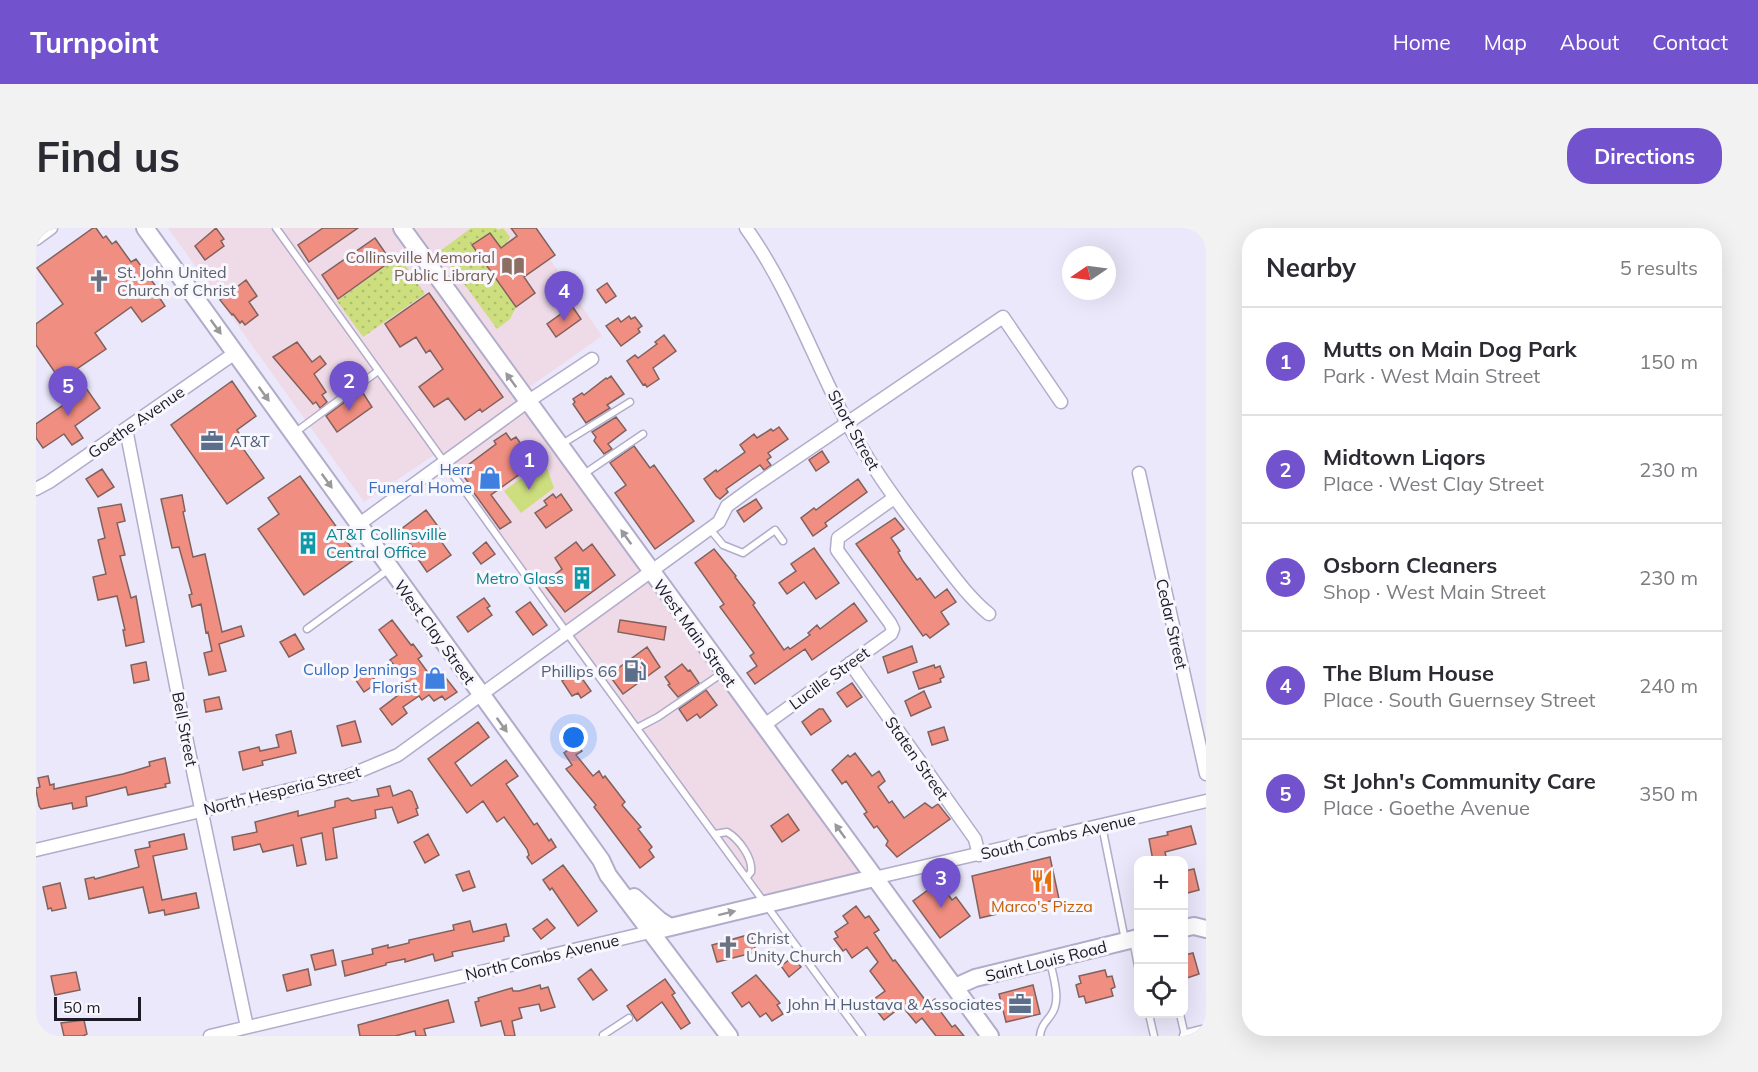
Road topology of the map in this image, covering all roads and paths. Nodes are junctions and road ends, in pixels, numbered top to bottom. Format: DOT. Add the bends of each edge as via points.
graph roads {
  1 [pos="51,228"];
  2 [pos="145,228"];
  3 [pos="276,228"];
  4 [pos="402,228"];
  5 [pos="746,228"];
  6 [pos="37,234"];
  7 [pos="235,353"];
  8 [pos="592,359"];
  9 [pos="378,370"];
  10 [pos="527,402"];
  11 [pos="630,402"];
  12 [pos="1061,402"];
  13 [pos="847,423"];
  14 [pos="126,429"];
  15 [pos="293,434"];
  16 [pos="643,434"];
  17 [pos="559,446"];
  18 [pos="444,462"];
  19 [pos="1139,473"];
  20 [pos="581,476"];
  21 [pos="36,489"];
  22 [pos="894,498"];
  23 [pos="358,525"];
  24 [pos="710,529"];
  25 [pos="783,541"];
  26 [pos="389,568"];
  27 [pos="651,572"];
  28 [pos="988,614"];
  29 [pos="308,628"];
  30 [pos="567,633"];
  31 [pos="850,663"];
  32 [pos="724,672"];
  33 [pos="481,696"];
  34 [pos="763,726"];
  35 [pos="637,728"];
  36 [pos="1206,774"];
  37 [pos="1206,801"];
  38 [pos="202,811"];
  39 [pos="1102,826"];
  40 [pos="716,834"];
  41 [pos="36,850"];
  42 [pos="979,855"];
  43 [pos="601,860"];
  44 [pos="747,877"];
  45 [pos="874,878"];
  46 [pos="766,903"];
  47 [pos="670,927"];
  48 [pos="1188,927"];
  49 [pos="1206,929"];
  50 [pos="650,932"];
  51 [pos="1132,939"];
  52 [pos="1050,960"];
  53 [pos="1138,964"];
  54 [pos="955,987"];
  55 [pos="629,1018"];
  56 [pos="1150,1018"];
  57 [pos="1181,1018"];
  58 [pos="247,1027"];
  59 [pos="1206,1031"];
  60 [pos="603,1035"];
  61 [pos="210,1036"];
  62 [pos="729,1036"];
  63 [pos="862,1036"];
  64 [pos="990,1036"];
  65 [pos="1040,1036"];
  66 [pos="1154,1036"];
  67 [pos="1185,1036"];
  1 -- 6 [label="street"];
  2 -- 7 [label="main road, West Clay Street, one-way"];
  3 -- 9 [label="lane"];
  10 -- 4 [label="main road, West Main Street, one-way"];
  5 -- 13 [label="street, Short Street" via="770,265"];
  7 -- 14 [label="street, Goethe Avenue"];
  7 -- 15 [label="main road, West Clay Street, one-way"];
  8 -- 10 [label="street"];
  9 -- 15 [label="lane"];
  9 -- 18 [label="lane"];
  10 -- 17 [label="main road, West Main Street"];
  10 -- 18 [label="street"];
  11 -- 17 [label="lane"];
  12 -- 13 [label="street, North Hesperia Street" via="1003,317"];
  13 -- 22 [label="street, Short Street"];
  13 -- 24 [label="street, North Hesperia Street" via="727,506 722,519"];
  14 -- 21 [label="street, Goethe Avenue"];
  14 -- 38 [label="street, Bell Street"];
  15 -- 23 [label="main road, West Clay Street, one-way"];
  16 -- 20 [label="lane"];
  17 -- 20 [label="main road, West Main Street"];
  18 -- 23 [label="street"];
  18 -- 30 [label="lane"];
  19 -- 36 [label="street, Cedar Street"];
  27 -- 20 [label="main road, West Main Street, one-way"];
  22 -- 28 [label="street, Short Street" via="966,592"];
  22 -- 31 [label="street, Lucille Street" via="836,543 892,629 891,634"];
  23 -- 26 [label="main road, West Clay Street"];
  24 -- 25 [label="lane" via="723,545 743,553 775,530"];
  24 -- 27 [label="street, North Hesperia Street"];
  26 -- 29 [label="lane"];
  26 -- 33 [label="main road, West Clay Street"];
  27 -- 30 [label="street, North Hesperia Street"];
  27 -- 32 [label="main road, West Main Street"];
  30 -- 33 [label="street, North Hesperia Street"];
  30 -- 35 [label="lane"];
  31 -- 34 [label="street, Lucille Street"];
  31 -- 42 [label="street, Staten Street" via="975,839"];
  32 -- 34 [label="main road, West Main Street"];
  32 -- 35 [label="lane"];
  33 -- 38 [label="street, North Hesperia Street" via="398,755 374,767"];
  33 -- 43 [label="main road, West Clay Street, one-way"];
  45 -- 34 [label="main road, West Main Street, one-way"];
  35 -- 40 [label="lane"];
  37 -- 39 [label="street, South Combs Avenue"];
  38 -- 41 [label="street, North Hesperia Street"];
  38 -- 58 [label="street, Bell Street"];
  39 -- 42 [label="street, South Combs Avenue"];
  39 -- 51 [label="lane"];
  40 -- 44 [label="lane"];
  40 -- 44 [label="lane" via="727,832 733,836 750,860 751,872"];
  42 -- 45 [label="street, South Combs Avenue"];
  43 -- 47 [label="main road, West Clay Street" via="644,907"];
  43 -- 50 [label="main road, West Clay Street"];
  44 -- 46 [label="lane"];
  45 -- 46 [label="main road, North Combs Avenue"];
  45 -- 54 [label="main road, West Main Street"];
  47 -- 46 [label="main road, North Combs Avenue, one-way"];
  46 -- 63 [label="lane"];
  47 -- 50 [label="main road, North Combs Avenue"];
  48 -- 49 [label="main road"];
  50 -- 58 [label="street, North Combs Avenue"];
  50 -- 62 [label="main road, West Clay Street"];
  51 -- 52 [label="main road, Saint Louis Road"];
  51 -- 53 [label="lane"];
  52 -- 54 [label="main road, Saint Louis Road" via="975,978"];
  52 -- 65 [label="lane" via="1057,998"];
  54 -- 64 [label="main road, West Main Street"];
  55 -- 60 [label="lane"];
  56 -- 66 [label="lane"];
  57 -- 67 [label="lane"];
  58 -- 61 [label="street, North Combs Avenue"];
  59 -- 67 [label="street"];
}
